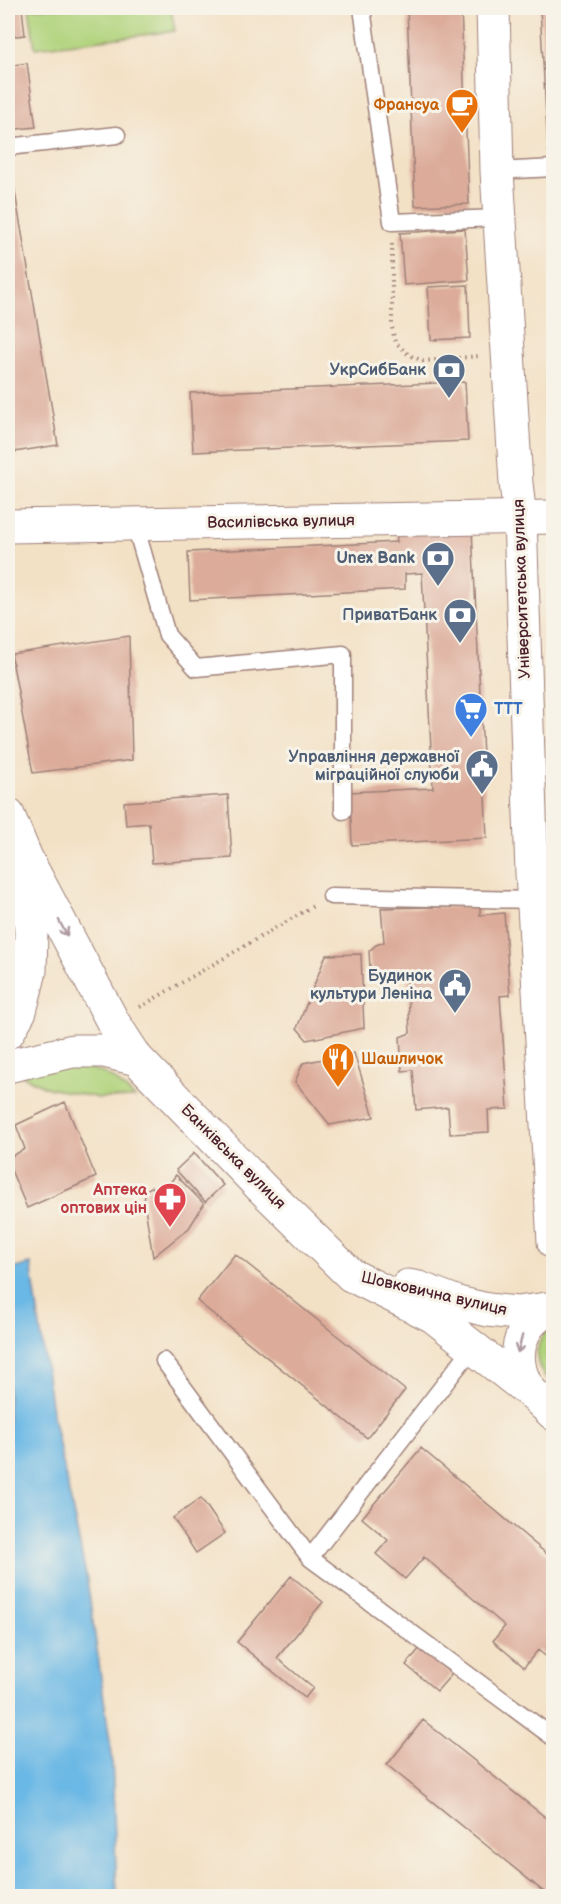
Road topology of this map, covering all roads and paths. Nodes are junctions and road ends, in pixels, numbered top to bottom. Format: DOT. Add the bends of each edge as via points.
graph roads {
  1 [pos="363,8"];
  2 [pos="493,8"];
  3 [pos="117,135"];
  4 [pos="8,147"];
  5 [pos="554,168"];
  6 [pos="497,171"];
  7 [pos="500,218"];
  8 [pos="392,222"];
  9 [pos="508,354"];
  10 [pos="554,517"];
  11 [pos="520,518"];
  12 [pos="135,525"];
  13 [pos="8,526"];
  14 [pos="343,811"];
  15 [pos="8,814"];
  16 [pos="26,858"];
  17 [pos="331,896"];
  18 [pos="533,900"];
  19 [pos="113,1022"];
  20 [pos="8,1032"];
  21 [pos="137,1059"];
  22 [pos="8,1066"];
  23 [pos="554,1242"];
  24 [pos="351,1275"];
  25 [pos="554,1308"];
  26 [pos="473,1347"];
  27 [pos="164,1361"];
  28 [pos="547,1405"];
  29 [pos="310,1558"];
  30 [pos="554,1738"];
  1 -- 8 [label="lane"];
  2 -- 6 [label="street, Університетська вулиця"];
  3 -- 4 [label="lane"];
  5 -- 6 [label="lane"];
  6 -- 7 [label="street, Університетська вулиця"];
  7 -- 8 [label="lane"];
  7 -- 9 [label="street, Університетська вулиця"];
  8 -- 9 [label="path" via="395,342 409,356 423,361"];
  9 -- 11 [label="street, Університетська вулиця"];
  10 -- 11 [label="street, Василівська вулиця"];
  11 -- 12 [label="street, Василівська вулиця"];
  11 -- 18 [label="street, Університетська вулиця"];
  12 -- 13 [label="street, Василівська вулиця"];
  12 -- 14 [label="lane" via="167,635 196,668 343,654"];
  15 -- 16 [label="street, Банківська вулиця"];
  16 -- 19 [label="street, Банківська вулиця, one-way"];
  16 -- 20 [label="street" via="31,910 30,971 20,1011"];
  17 -- 18 [label="lane"];
  17 -- 19 [label="path"];
  18 -- 23 [label="street, Університетська вулиця"];
  19 -- 21 [label="street, Банківська вулиця"];
  21 -- 22 [label="street" via="104,1051 73,1051"];
  21 -- 24 [label="street, Банківська вулиця"];
  24 -- 25 [label="street, Шовковична вулиця" via="419,1288 488,1310 517,1313"];
  24 -- 26 [label="street, Банківська вулиця" via="433,1316"];
  25 -- 28 [label="street, one-way" via="529,1324 517,1352 520,1375"];
  26 -- 28 [label="street, Банківська вулиця"];
  26 -- 29 [label="lane"];
  27 -- 29 [label="lane"];
  29 -- 30 [label="lane"];
}
